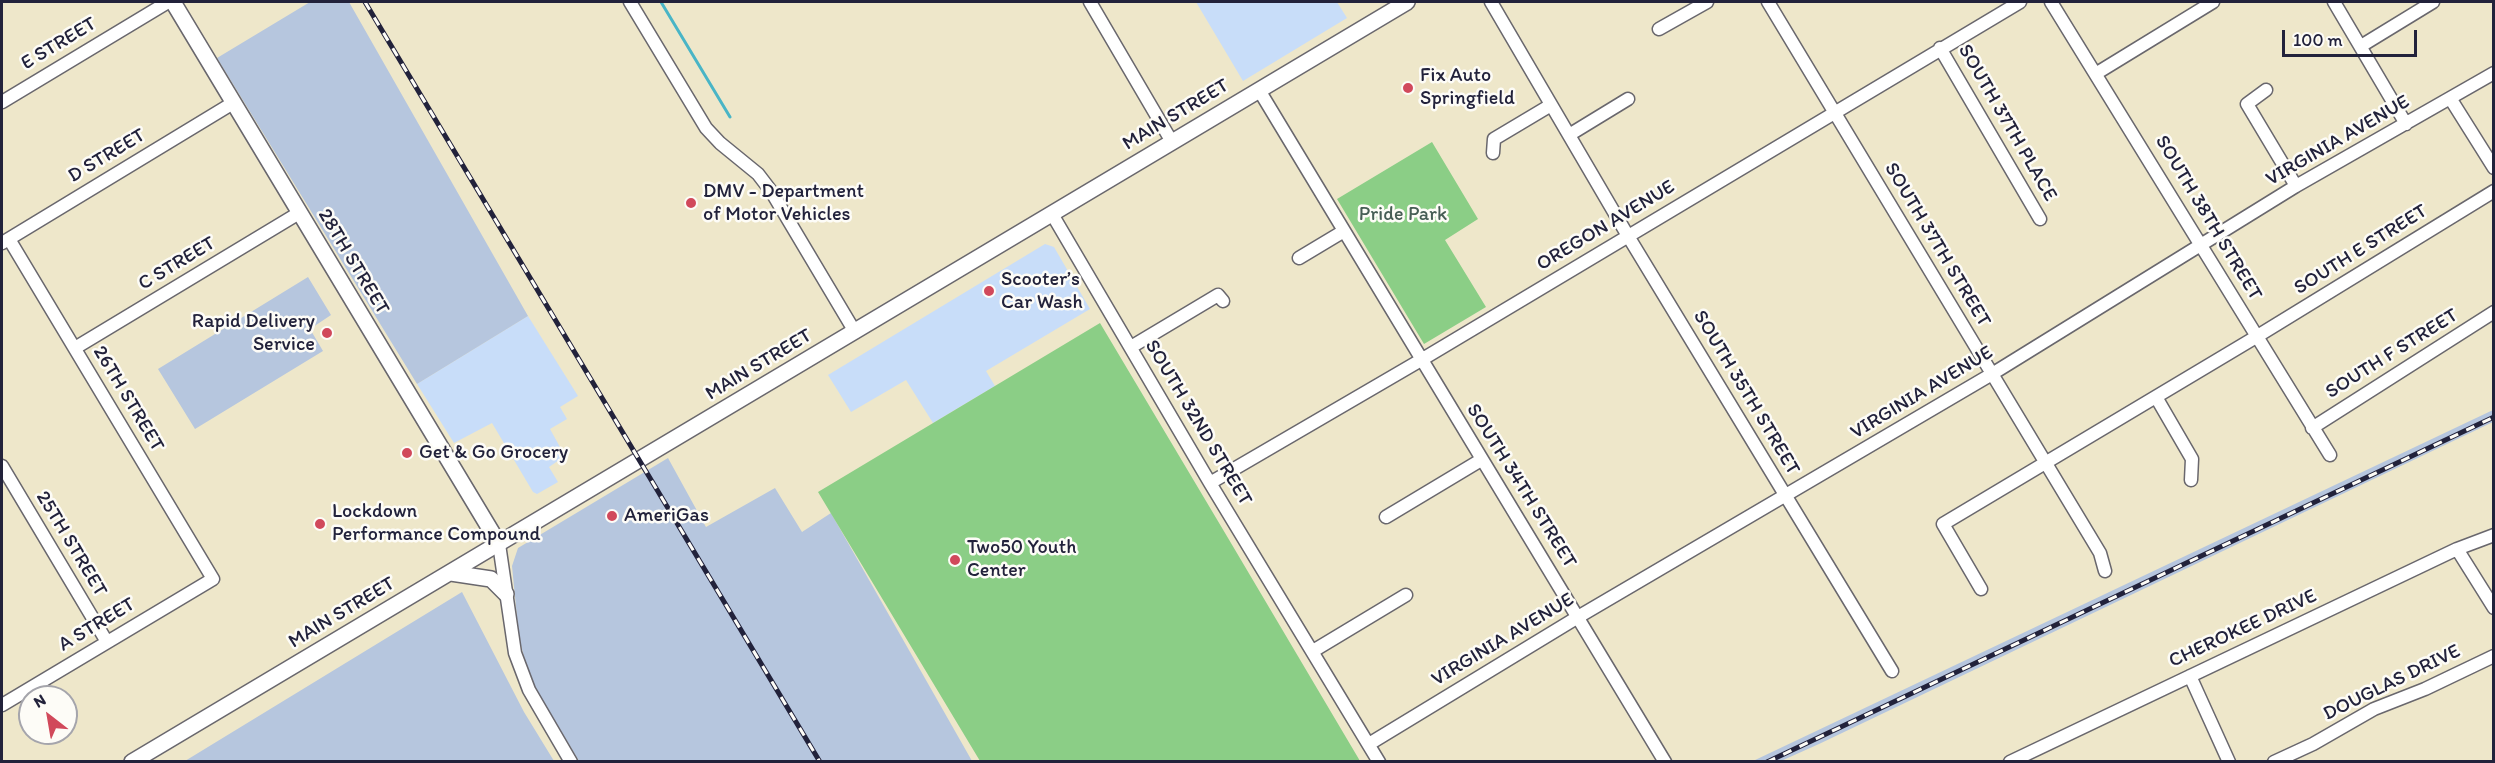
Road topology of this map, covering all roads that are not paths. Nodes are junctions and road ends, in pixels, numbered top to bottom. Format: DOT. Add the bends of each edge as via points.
graph roads {
  1 [pos="171,2"];
  2 [pos="630,2"];
  3 [pos="1090,2"];
  4 [pos="1407,2"];
  5 [pos="1491,2"];
  6 [pos="1707,2"];
  7 [pos="1768,2"];
  8 [pos="2020,2"];
  9 [pos="2051,2"];
  10 [pos="2213,2"];
  11 [pos="2334,2"];
  12 [pos="2433,2"];
  13 [pos="1659,29"];
  14 [pos="2361,46"];
  15 [pos="1940,48"];
  16 [pos="2097,73"];
  17 [pos="2493,73"];
  18 [pos="1259,90"];
  19 [pos="2266,90"];
  20 [pos="2450,98"];
  21 [pos="1628,99"];
  22 [pos="2,102"];
  23 [pos="233,103"];
  24 [pos="1551,105"];
  25 [pos="1834,111"];
  26 [pos="2406,124"];
  27 [pos="1569,135"];
  28 [pos="1172,142"];
  29 [pos="1493,153"];
  30 [pos="2493,168"];
  31 [pos="2296,186"];
  32 [pos="2493,191"];
  33 [pos="299,213"];
  34 [pos="1052,213"];
  35 [pos="2040,219"];
  36 [pos="1344,231"];
  37 [pos="1628,236"];
  38 [pos="5,241"];
  39 [pos="2203,245"];
  40 [pos="1299,258"];
  41 [pos="1223,301"];
  42 [pos="2493,312"];
  43 [pos="855,332"];
  44 [pos="2256,337"];
  45 [pos="1131,347"];
  46 [pos="75,348"];
  47 [pos="1421,360"];
  48 [pos="1992,374"];
  49 [pos="2156,397"];
  50 [pos="2312,428"];
  51 [pos="2330,455"];
  52 [pos="1481,460"];
  53 [pos="2046,461"];
  54 [pos="2,466"];
  55 [pos="2191,480"];
  56 [pos="1210,483"];
  57 [pos="1786,497"];
  58 [pos="1386,516"];
  59 [pos="2493,535"];
  60 [pos="499,544"];
  61 [pos="2457,549"];
  62 [pos="2105,571"];
  63 [pos="451,573"];
  64 [pos="213,579"];
  65 [pos="1981,588"];
  66 [pos="506,594"];
  67 [pos="1406,595"];
  68 [pos="2493,608"];
  69 [pos="1578,617"];
  70 [pos="107,642"];
  71 [pos="1313,651"];
  72 [pos="2493,656"];
  73 [pos="1892,671"];
  74 [pos="2190,676"];
  75 [pos="2,705"];
  76 [pos="1369,744"];
  77 [pos="132,762"];
  78 [pos="571,762"];
  79 [pos="1379,762"];
  80 [pos="1665,762"];
  81 [pos="2010,762"];
  82 [pos="2229,762"];
  83 [pos="2274,762"];
  1 -- 22 [label="street, E STREET"];
  1 -- 23 [label="main road, 28TH STREET"];
  2 -- 43 [label="street" via="706,128 758,174 771,191"];
  3 -- 28 [label="street"];
  4 -- 18 [label="main road, MAIN STREET"];
  5 -- 24 [label="street, SOUTH 35TH STREET"];
  6 -- 13 [label="street"];
  7 -- 25 [label="street, SOUTH 37TH STREET"];
  8 -- 15 [label="street, OREGON AVENUE"];
  9 -- 16 [label="street, SOUTH 38TH STREET"];
  10 -- 16 [label="street"];
  11 -- 14 [label="street"];
  12 -- 14 [label="street"];
  14 -- 26 [label="street"];
  15 -- 25 [label="street, OREGON AVENUE"];
  15 -- 35 [label="street, SOUTH 37TH PLACE"];
  16 -- 39 [label="street, SOUTH 38TH STREET"];
  17 -- 20 [label="street, VIRGINIA AVENUE"];
  18 -- 28 [label="main road, MAIN STREET"];
  18 -- 36 [label="street, SOUTH 34TH STREET"];
  19 -- 31 [label="street" via="2247,104"];
  20 -- 26 [label="street, VIRGINIA AVENUE"];
  20 -- 30 [label="street"];
  21 -- 27 [label="street"];
  23 -- 33 [label="main road, 28TH STREET"];
  23 -- 38 [label="street, D STREET"];
  24 -- 27 [label="street, SOUTH 35TH STREET"];
  24 -- 29 [label="street" via="1494,139"];
  25 -- 37 [label="street, OREGON AVENUE"];
  25 -- 48 [label="street, SOUTH 37TH STREET"];
  26 -- 31 [label="street, VIRGINIA AVENUE"];
  27 -- 37 [label="street, SOUTH 35TH STREET"];
  28 -- 34 [label="main road, MAIN STREET"];
  31 -- 39 [label="street, VIRGINIA AVENUE"];
  32 -- 44 [label="street, SOUTH E STREET"];
  33 -- 46 [label="street, C STREET"];
  33 -- 60 [label="main road, 28TH STREET"];
  34 -- 43 [label="main road, MAIN STREET"];
  34 -- 45 [label="street, SOUTH 32ND STREET"];
  36 -- 40 [label="street"];
  36 -- 47 [label="street, SOUTH 34TH STREET"];
  37 -- 47 [label="street, OREGON AVENUE"];
  37 -- 57 [label="street, SOUTH 35TH STREET"];
  38 -- 46 [label="street, 26TH STREET"];
  39 -- 44 [label="street, SOUTH 38TH STREET"];
  39 -- 48 [label="street, VIRGINIA AVENUE"];
  41 -- 45 [label="street" via="1218,295"];
  42 -- 50 [label="street, SOUTH F STREET"];
  43 -- 60 [label="main road, MAIN STREET"];
  44 -- 49 [label="street, SOUTH E STREET"];
  44 -- 50 [label="street, SOUTH 38TH STREET"];
  45 -- 56 [label="street, SOUTH 32ND STREET"];
  46 -- 64 [label="street, 26TH STREET"];
  47 -- 52 [label="street, SOUTH 34TH STREET"];
  47 -- 56 [label="street, OREGON AVENUE"];
  48 -- 53 [label="street, SOUTH 37TH STREET"];
  48 -- 57 [label="street, VIRGINIA AVENUE"];
  49 -- 53 [label="street, SOUTH E STREET"];
  49 -- 55 [label="street" via="2192,459"];
  50 -- 51 [label="street, SOUTH 38TH STREET"];
  52 -- 58 [label="street"];
  52 -- 69 [label="street, SOUTH 34TH STREET"];
  53 -- 62 [label="street, SOUTH 37TH STREET" via="2100,553"];
  53 -- 65 [label="street, SOUTH E STREET" via="1943,524"];
  54 -- 70 [label="street, 25TH STREET"];
  56 -- 71 [label="street, SOUTH 32ND STREET"];
  57 -- 69 [label="street, VIRGINIA AVENUE"];
  57 -- 73 [label="street, SOUTH 35TH STREET"];
  59 -- 61 [label="street, CHEROKEE DRIVE"];
  60 -- 63 [label="main road, MAIN STREET"];
  60 -- 66 [label="street"];
  61 -- 68 [label="street"];
  61 -- 74 [label="street, CHEROKEE DRIVE"];
  63 -- 66 [label="main road" via="491,579"];
  63 -- 77 [label="main road, MAIN STREET"];
  64 -- 70 [label="street, A STREET"];
  66 -- 78 [label="street" via="515,654 524,678"];
  67 -- 71 [label="street"];
  69 -- 76 [label="street, VIRGINIA AVENUE"];
  69 -- 80 [label="street, SOUTH 34TH STREET"];
  70 -- 75 [label="street, A STREET"];
  71 -- 76 [label="street, SOUTH 32ND STREET"];
  72 -- 83 [label="street, DOUGLAS DRIVE" via="2374,709"];
  74 -- 81 [label="street, CHEROKEE DRIVE"];
  74 -- 82 [label="street"];
  76 -- 79 [label="street, SOUTH 32ND STREET"];
}
